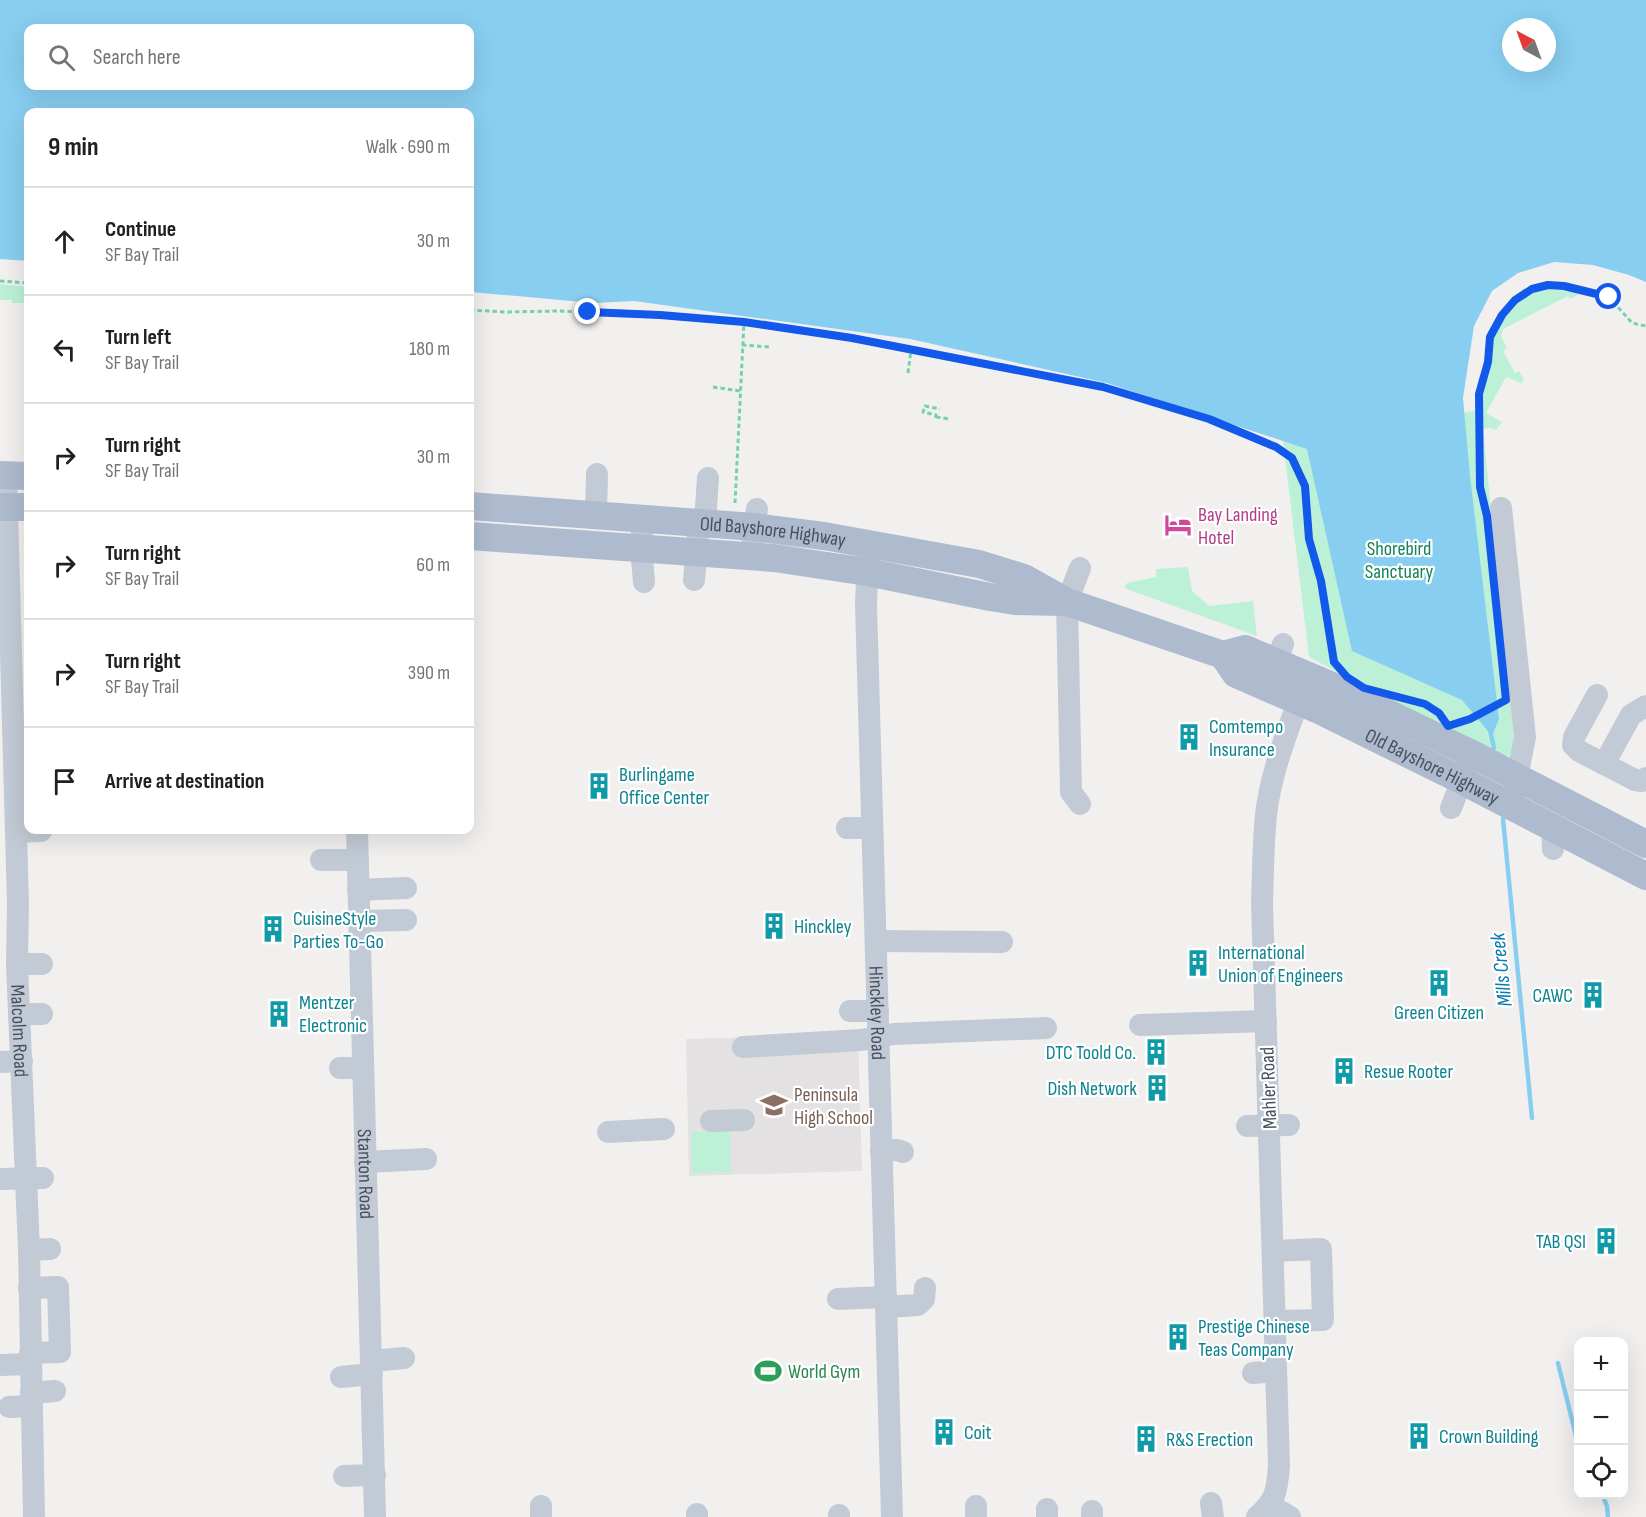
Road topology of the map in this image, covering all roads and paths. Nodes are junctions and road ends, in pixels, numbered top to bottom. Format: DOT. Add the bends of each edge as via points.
graph roads {
  1 [pos="0,280"];
  2 [pos="24,283"];
  3 [pos="474,310"];
  4 [pos="744,322"];
  5 [pos="1646,326"];
  6 [pos="742,345"];
  7 [pos="770,347"];
  8 [pos="911,350"];
  9 [pos="908,373"];
  10 [pos="713,387"];
  11 [pos="740,391"];
  12 [pos="940,409"];
  13 [pos="950,419"];
  14 [pos="597,474"];
  15 [pos="12,475"];
  16 [pos="708,478"];
  17 [pos="474,506"];
  18 [pos="12,507"];
  19 [pos="1493,507"];
  20 [pos="596,515"];
  21 [pos="643,518"];
  22 [pos="748,521"];
  23 [pos="702,523"];
  24 [pos="474,536"];
  25 [pos="641,548"];
  26 [pos="751,556"];
  27 [pos="868,558"];
  28 [pos="695,566"];
  29 [pos="1080,568"];
  30 [pos="644,582"];
  31 [pos="1067,602"];
  32 [pos="20,652"];
  33 [pos="1223,654"];
  34 [pos="1340,670"];
  35 [pos="1303,688"];
  36 [pos="1597,695"];
  37 [pos="1506,700"];
  38 [pos="1415,701"];
  39 [pos="1646,706"];
  40 [pos="1439,713"];
  41 [pos="1459,722"];
  42 [pos="1472,754"];
  43 [pos="1604,764"];
  44 [pos="7,769"];
  45 [pos="1518,778"];
  46 [pos="1646,778"];
  47 [pos="1462,781"];
  48 [pos="1080,804"];
  49 [pos="1511,807"];
  50 [pos="1451,808"];
  51 [pos="847,828"];
  52 [pos="16,832"];
  53 [pos="24,832"];
  54 [pos="878,833"];
  55 [pos="357,834"];
  56 [pos="1646,844"];
  57 [pos="8,856"];
  58 [pos="321,860"];
  59 [pos="358,860"];
  60 [pos="1646,876"];
  61 [pos="406,888"];
  62 [pos="358,890"];
  63 [pos="9,905"];
  64 [pos="406,920"];
  65 [pos="360,921"];
  66 [pos="876,941"];
  67 [pos="1002,942"];
  68 [pos="17,964"];
  69 [pos="42,964"];
  70 [pos="850,1011"];
  71 [pos="878,1011"];
  72 [pos="42,1014"];
  73 [pos="1140,1025"];
  74 [pos="13,1028"];
  75 [pos="1046,1028"];
  76 [pos="1271,1032"];
  77 [pos="878,1038"];
  78 [pos="743,1047"];
  79 [pos="340,1068"];
  80 [pos="363,1068"];
  81 [pos="21,1070"];
  82 [pos="744,1120"];
  83 [pos="711,1121"];
  84 [pos="664,1129"];
  85 [pos="608,1132"];
  86 [pos="426,1159"];
  87 [pos="365,1162"];
  88 [pos="34,1178"];
  89 [pos="0,1179"];
  90 [pos="1278,1238"];
  91 [pos="925,1288"];
  92 [pos="838,1299"];
  93 [pos="886,1302"];
  94 [pos="1281,1336"];
  95 [pos="30,1358"];
  96 [pos="404,1358"];
  97 [pos="0,1365"];
  98 [pos="372,1368"];
  99 [pos="1276,1371"];
  100 [pos="1253,1373"];
  101 [pos="341,1377"];
  102 [pos="55,1391"];
  103 [pos="24,1402"];
  104 [pos="375,1475"];
  105 [pos="344,1476"];
  106 [pos="1263,1511"];
  107 [pos="34,1517"];
  108 [pos="375,1517"];
  109 [pos="892,1517"];
  110 [pos="1290,1517"];
  1 -- 2 [label="path"];
  3 -- 4 [label="path" via="660,315"];
  4 -- 6 [label="path"];
  4 -- 8 [label="path"];
  5 -- 19 [label="path" via="1632,323 1609,297 1564,286 1532,289 1502,315 1490,337 1479,394 1480,487"];
  6 -- 7 [label="path"];
  6 -- 11 [label="path"];
  8 -- 9 [label="path"];
  8 -- 34 [label="path" via="1103,387 1209,419 1276,447 1292,458 1305,486 1309,539 1321,581 1334,662"];
  10 -- 11 [label="path"];
  11 -- 22 [label="path"];
  12 -- 13 [label="path" via="925,406 923,412"];
  14 -- 20 [label="street"];
  15 -- 18 [label="street, Malcolm Road"];
  16 -- 23 [label="street"];
  17 -- 20 [label="main road, Old Bayshore Highway"];
  18 -- 32 [label="street, Malcolm Road"];
  19 -- 45 [label="street" via="1526,737"];
  20 -- 21 [label="main road, Old Bayshore Highway"];
  21 -- 23 [label="main road, Old Bayshore Highway"];
  21 -- 25 [label="street"];
  22 -- 23 [label="main road, Old Bayshore Highway"];
  22 -- 26 [label="street"];
  22 -- 27 [label="main road, Old Bayshore Highway" via="812,527"];
  23 -- 28 [label="street"];
  24 -- 25 [label="main road, Old Bayshore Highway"];
  25 -- 28 [label="main road, Old Bayshore Highway"];
  25 -- 30 [label="street"];
  26 -- 27 [label="main road, Old Bayshore Highway"];
  26 -- 28 [label="main road, Old Bayshore Highway"];
  27 -- 31 [label="main road, Old Bayshore Highway" via="971,603"];
  27 -- 31 [label="main road, Old Bayshore Highway" via="917,546 969,555 1016,566"];
  27 -- 54 [label="street, Hinckley Road" via="866,604 879,742 871,784"];
  29 -- 31 [label="street"];
  31 -- 33 [label="main road, Old Bayshore Highway"];
  31 -- 48 [label="street" via="1071,792"];
  32 -- 44 [label="street, Malcolm Road"];
  33 -- 35 [label="main road, Old Bayshore Highway" via="1236,674"];
  33 -- 35 [label="main road, Old Bayshore Highway" via="1245,649 1280,653"];
  35 -- 42 [label="main road, Old Bayshore Highway"];
  35 -- 47 [label="main road, Old Bayshore Highway"];
  35 -- 76 [label="street, Mahler Road" via="1295,736 1260,794 1266,814 1263,861 1273,939"];
  36 -- 43 [label="street" via="1573,746"];
  37 -- 41 [label="path"];
  38 -- 40 [label="path"];
  39 -- 43 [label="street" via="1631,715"];
  42 -- 45 [label="main road, Old Bayshore Highway"];
  42 -- 47 [label="street"];
  43 -- 46 [label="street" via="1635,780"];
  44 -- 52 [label="street, Malcolm Road"];
  45 -- 49 [label="street"];
  45 -- 56 [label="main road, Old Bayshore Highway"];
  47 -- 49 [label="main road, Old Bayshore Highway"];
  47 -- 50 [label="street"];
  49 -- 60 [label="main road, Old Bayshore Highway" via="1553,838"];
  51 -- 54 [label="street"];
  52 -- 53 [label="street"];
  52 -- 57 [label="street, Malcolm Road"];
  54 -- 66 [label="street, Hinckley Road"];
  55 -- 59 [label="street, Stanton Road"];
  57 -- 63 [label="street, Malcolm Road"];
  58 -- 59 [label="street"];
  59 -- 62 [label="street, Stanton Road"];
  61 -- 62 [label="street"];
  62 -- 65 [label="street, Stanton Road"];
  63 -- 68 [label="street, Malcolm Road"];
  64 -- 65 [label="street"];
  65 -- 80 [label="street, Stanton Road" via="349,953"];
  66 -- 67 [label="street"];
  66 -- 71 [label="street, Hinckley Road"];
  68 -- 69 [label="street"];
  68 -- 74 [label="street, Malcolm Road"];
  70 -- 71 [label="street"];
  71 -- 77 [label="street, Hinckley Road"];
  72 -- 74 [label="street"];
  73 -- 76 [label="street"];
  74 -- 81 [label="street, Malcolm Road"];
  75 -- 77 [label="street" via="894,1034"];
  76 -- 90 [label="street, Mahler Road" via="1277,1100 1268,1126"];
  77 -- 78 [label="street"];
  77 -- 93 [label="street, Hinckley Road" via="892,1152"];
  79 -- 80 [label="street"];
  80 -- 87 [label="street, Stanton Road"];
  81 -- 88 [label="street, Malcolm Road"];
  82 -- 83 [label="street"];
  84 -- 85 [label="street"];
  86 -- 87 [label="street"];
  87 -- 98 [label="street, Stanton Road" via="356,1192"];
  88 -- 89 [label="street"];
  88 -- 95 [label="street, Malcolm Road" via="39,1250 29,1288"];
  90 -- 94 [label="street, Mahler Road" via="1262,1282"];
  90 -- 94 [label="street" via="1321,1250 1323,1320"];
  91 -- 93 [label="street" via="924,1299 918,1305"];
  92 -- 93 [label="street"];
  93 -- 109 [label="street, Hinckley Road" via="895,1361"];
  94 -- 99 [label="street, Mahler Road"];
  95 -- 97 [label="street"];
  95 -- 103 [label="street, Malcolm Road"];
  96 -- 98 [label="street"];
  98 -- 101 [label="street"];
  98 -- 104 [label="street, Stanton Road" via="380,1398 381,1440"];
  99 -- 100 [label="street"];
  99 -- 106 [label="street, Mahler Road" via="1277,1488"];
  102 -- 103 [label="street"];
  103 -- 107 [label="street, Malcolm Road"];
  104 -- 105 [label="street"];
  104 -- 108 [label="street, Stanton Road"];
  106 -- 110 [label="street"];
}
